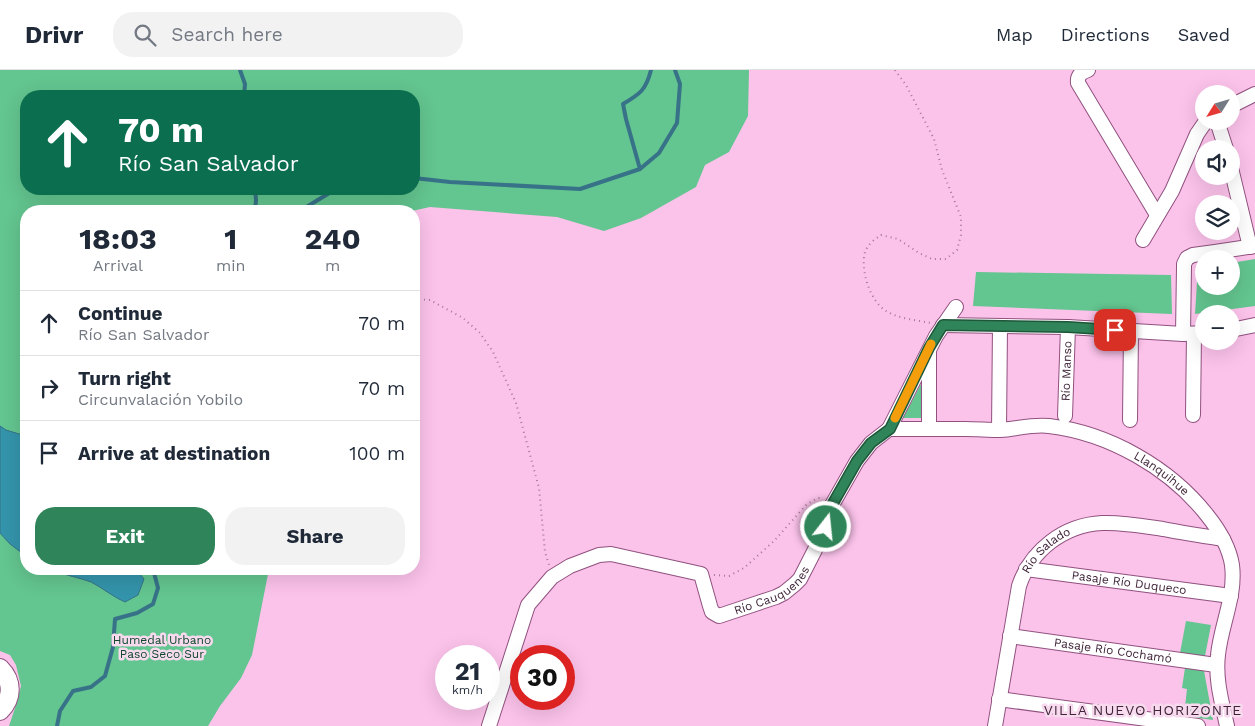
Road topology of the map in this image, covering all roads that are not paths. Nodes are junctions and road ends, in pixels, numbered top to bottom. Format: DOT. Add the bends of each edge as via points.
graph roads {
  1 [pos="1088,70"];
  2 [pos="1255,94"];
  3 [pos="1240,102"];
  4 [pos="1200,130"];
  5 [pos="1236,185"];
  6 [pos="1157,215"];
  7 [pos="1143,240"];
  8 [pos="1252,246"];
  9 [pos="956,307"];
  10 [pos="943,325"];
  11 [pos="1255,325"];
  12 [pos="1000,326"];
  13 [pos="1068,327"];
  14 [pos="1240,328"];
  15 [pos="1130,331"];
  16 [pos="1194,334"];
  17 [pos="929,348"];
  18 [pos="1193,415"];
  19 [pos="1065,416"];
  20 [pos="1130,420"];
  21 [pos="890,429"];
  22 [pos="930,429"];
  23 [pos="999,430"];
  24 [pos="1223,539"];
  25 [pos="1026,569"];
  26 [pos="1231,596"];
  27 [pos="1010,636"];
  28 [pos="1216,665"];
  29 [pos="0,668"];
  30 [pos="999,699"];
  31 [pos="0,711"];
  32 [pos="489,726"];
  33 [pos="995,726"];
  34 [pos="1198,726"];
  35 [pos="1226,726"];
  1 -- 6 [label="street" via="1079,75 1078,82"];
  2 -- 3 [label="street"];
  4 -- 6 [label="street" via="1172,191"];
  5 -- 8 [label="street"];
  6 -- 7 [label="street"];
  8 -- 16 [label="street" via="1187,258 1184,267"];
  9 -- 10 [label="street"];
  10 -- 12 [label="street"];
  10 -- 17 [label="street"];
  11 -- 14 [label="street"];
  12 -- 13 [label="street"];
  12 -- 23 [label="street"];
  13 -- 15 [label="street"];
  13 -- 19 [label="street, Río Manso"];
  15 -- 16 [label="street"];
  15 -- 20 [label="street"];
  16 -- 18 [label="street"];
  17 -- 21 [label="street"];
  17 -- 22 [label="street"];
  21 -- 22 [label="street, Llanquihue"];
  21 -- 32 [label="street, Río Cauquenes" via="863,451 832,505 826,527 800,579 776,597 719,616 712,612 701,574 611,554 570,566 552,577 528,605"];
  22 -- 23 [label="street, Llanquihue"];
  23 -- 24 [label="street, Llanquihue" via="1054,426 1122,448 1151,464 1185,490"];
  24 -- 25 [label="street, Río Salado" via="1123,524 1090,525 1049,542"];
  24 -- 26 [label="street, Llanquihue" via="1232,567"];
  25 -- 26 [label="street, Pasaje Río Duqueco"];
  25 -- 27 [label="street, Río Salado" via="1019,586"];
  26 -- 28 [label="street, Llanquihue"];
  27 -- 28 [label="street, Pasaje Río Cochamó"];
  27 -- 30 [label="street, Río Salado"];
  28 -- 35 [label="street, Llanquihue"];
  29 -- 31 [label="main road" via="10,689"];
  30 -- 33 [label="street, Río Salado"];
  30 -- 34 [label="street"];
}
